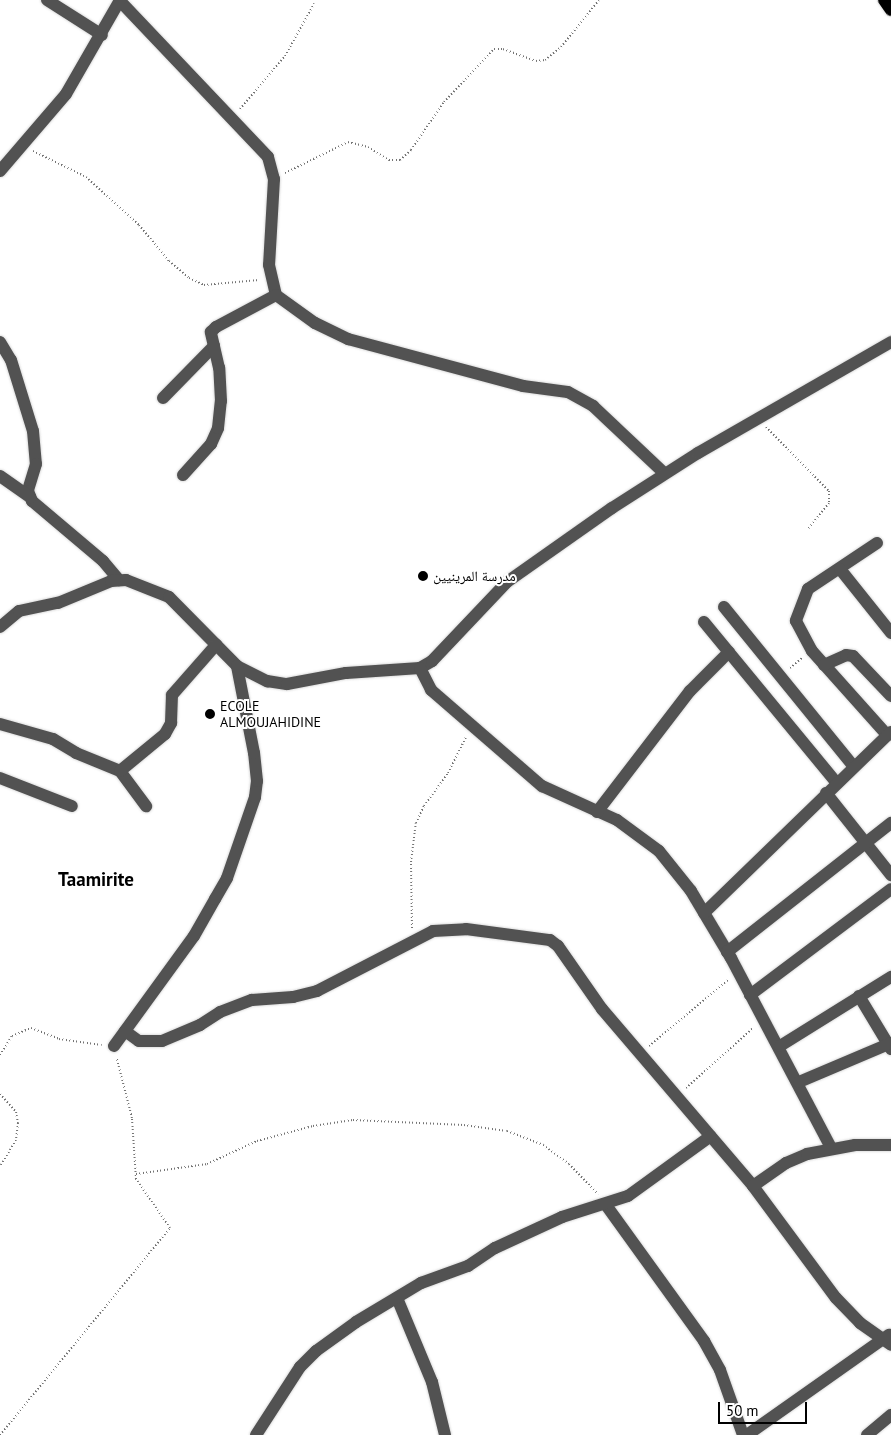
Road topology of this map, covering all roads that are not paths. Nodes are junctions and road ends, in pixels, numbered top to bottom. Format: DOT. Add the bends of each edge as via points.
graph roads {
  1 [pos="47,0"];
  2 [pos="120,0"];
  3 [pos="884,0"];
  4 [pos="891,10"];
  5 [pos="102,35"];
  6 [pos="0,171"];
  7 [pos="276,295"];
  8 [pos="0,342"];
  9 [pos="891,342"];
  10 [pos="214,346"];
  11 [pos="163,398"];
  12 [pos="664,473"];
  13 [pos="182,475"];
  14 [pos="0,476"];
  15 [pos="30,497"];
  16 [pos="877,543"];
  17 [pos="840,569"];
  18 [pos="119,580"];
  19 [pos="724,607"];
  20 [pos="704,622"];
  21 [pos="0,627"];
  22 [pos="891,633"];
  23 [pos="216,645"];
  24 [pos="729,652"];
  25 [pos="824,665"];
  26 [pos="237,666"];
  27 [pos="420,668"];
  28 [pos="891,696"];
  29 [pos="0,724"];
  30 [pos="889,734"];
  31 [pos="853,766"];
  32 [pos="120,771"];
  33 [pos="0,778"];
  34 [pos="836,782"];
  35 [pos="826,792"];
  36 [pos="72,806"];
  37 [pos="146,806"];
  38 [pos="598,812"];
  39 [pos="891,823"];
  40 [pos="867,844"];
  41 [pos="891,876"];
  42 [pos="891,889"];
  43 [pos="704,913"];
  44 [pos="727,952"];
  45 [pos="891,977"];
  46 [pos="750,995"];
  47 [pos="859,996"];
  48 [pos="125,1031"];
  49 [pos="890,1045"];
  50 [pos="114,1046"];
  51 [pos="780,1046"];
  52 [pos="799,1082"];
  53 [pos="711,1136"];
  54 [pos="891,1145"];
  55 [pos="831,1148"];
  56 [pos="753,1186"];
  57 [pos="606,1204"];
  58 [pos="397,1298"];
  59 [pos="889,1339"];
  60 [pos="891,1415"];
  61 [pos="256,1435"];
  62 [pos="445,1435"];
  63 [pos="745,1435"];
  64 [pos="867,1435"];
  1 -- 5 [label="street"];
  2 -- 5 [label="street"];
  2 -- 7 [label="street" via="268,158 274,179 270,279"];
  3 -- 4 [label="main road"];
  5 -- 6 [label="street" via="66,94"];
  7 -- 10 [label="street" via="216,326 212,332"];
  7 -- 12 [label="street" via="315,323 348,340 514,384 568,392 598,411"];
  8 -- 15 [label="street" via="11,360 33,431 36,464 29,483"];
  9 -- 12 [label="street"];
  10 -- 11 [label="street"];
  10 -- 13 [label="street" via="221,401 218,428 211,444"];
  12 -- 27 [label="street" via="507,582 432,661"];
  14 -- 15 [label="street"];
  15 -- 18 [label="street" via="103,561"];
  16 -- 17 [label="street"];
  17 -- 22 [label="street"];
  17 -- 25 [label="street" via="808,589 799,607 797,625"];
  18 -- 21 [label="street" via="58,602 19,611"];
  18 -- 23 [label="street" via="139,583 169,597"];
  19 -- 31 [label="street"];
  20 -- 24 [label="street"];
  23 -- 26 [label="street"];
  23 -- 32 [label="street" via="172,695 172,723 165,734"];
  24 -- 34 [label="street"];
  24 -- 38 [label="street" via="690,691"];
  25 -- 28 [label="street" via="846,655 853,656"];
  25 -- 30 [label="street"];
  26 -- 27 [label="street" via="266,681 287,684 346,673"];
  26 -- 48 [label="street" via="254,753 255,797 227,878 194,936"];
  27 -- 38 [label="street" via="431,690 542,786"];
  29 -- 32 [label="street" via="54,739 76,753"];
  30 -- 31 [label="street"];
  31 -- 34 [label="street"];
  32 -- 37 [label="street"];
  33 -- 36 [label="street"];
  34 -- 35 [label="street"];
  35 -- 40 [label="street"];
  35 -- 43 [label="street" via="806,816"];
  38 -- 43 [label="street" via="637,832 659,851"];
  39 -- 40 [label="street"];
  40 -- 41 [label="street"];
  40 -- 44 [label="street"];
  42 -- 46 [label="street"];
  43 -- 44 [label="street"];
  44 -- 46 [label="street"];
  45 -- 47 [label="street"];
  46 -- 51 [label="street"];
  47 -- 49 [label="street"];
  47 -- 51 [label="street"];
  48 -- 50 [label="street"];
  48 -- 53 [label="street" via="139,1041 162,1041 252,1000 293,997 317,991 411,940 453,928 550,940 558,946 602,1009"];
  49 -- 52 [label="street"];
  51 -- 52 [label="street"];
  52 -- 55 [label="street"];
  53 -- 56 [label="street"];
  53 -- 57 [label="street" via="653,1180"];
  54 -- 55 [label="street"];
  55 -- 56 [label="street" via="786,1163"];
  56 -- 59 [label="street" via="836,1298 860,1323"];
  57 -- 58 [label="street" via="562,1217 495,1248 453,1273 421,1283"];
  57 -- 63 [label="street" via="704,1341 720,1370"];
  58 -- 61 [label="street" via="316,1351 285,1387"];
  58 -- 62 [label="street" via="432,1382"];
  59 -- 63 [label="street"];
  60 -- 64 [label="street"];
}
